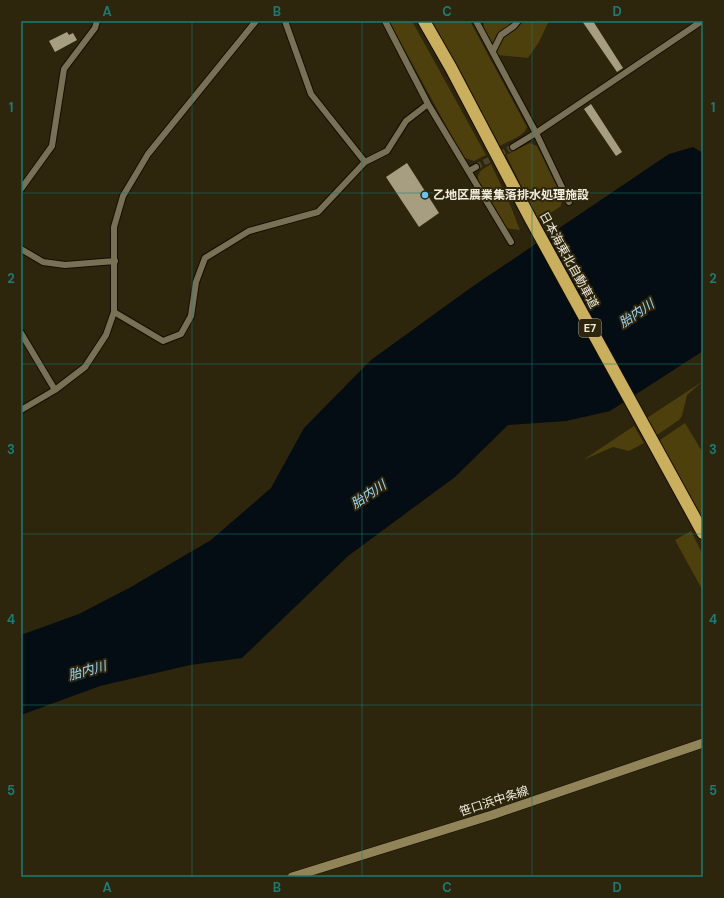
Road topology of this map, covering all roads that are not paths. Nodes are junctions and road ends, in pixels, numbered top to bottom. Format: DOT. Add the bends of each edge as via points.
graph roads {
  1 [pos="97,21"];
  2 [pos="256,21"];
  3 [pos="285,21"];
  4 [pos="385,21"];
  5 [pos="424,21"];
  6 [pos="476,21"];
  7 [pos="518,21"];
  8 [pos="702,21"];
  9 [pos="493,51"];
  10 [pos="428,104"];
  11 [pos="536,133"];
  12 [pos="513,148"];
  13 [pos="365,162"];
  14 [pos="476,167"];
  15 [pos="469,171"];
  16 [pos="21,189"];
  17 [pos="569,202"];
  18 [pos="511,242"];
  19 [pos="21,249"];
  20 [pos="115,261"];
  21 [pos="114,312"];
  22 [pos="21,333"];
  23 [pos="55,390"];
  24 [pos="21,410"];
  25 [pos="703,533"];
  26 [pos="703,743"];
  27 [pos="292,877"];
  1 -- 16 [label="street" via="95,28 64,69 52,146"];
  2 -- 20 [label="street" via="148,154 123,196 114,227"];
  3 -- 13 [label="street" via="311,94"];
  4 -- 10 [label="street"];
  5 -- 25 [label="highway, 日本海東北自動車道 / E7"];
  6 -- 9 [label="street"];
  7 -- 9 [label="street" via="501,35"];
  8 -- 11 [label="street"];
  9 -- 11 [label="street"];
  10 -- 13 [label="street" via="406,121 387,151"];
  10 -- 15 [label="street"];
  11 -- 12 [label="street"];
  11 -- 17 [label="street"];
  13 -- 21 [label="street" via="318,212 249,231 205,258 196,282 191,316 182,334 163,341"];
  14 -- 15 [label="street"];
  15 -- 18 [label="street"];
  19 -- 20 [label="street" via="43,262 65,265"];
  20 -- 21 [label="street"];
  21 -- 23 [label="street" via="106,334 85,367"];
  22 -- 23 [label="street"];
  23 -- 24 [label="street"];
  26 -- 27 [label="main road, 笹口浜中条線" via="492,815"];
}
